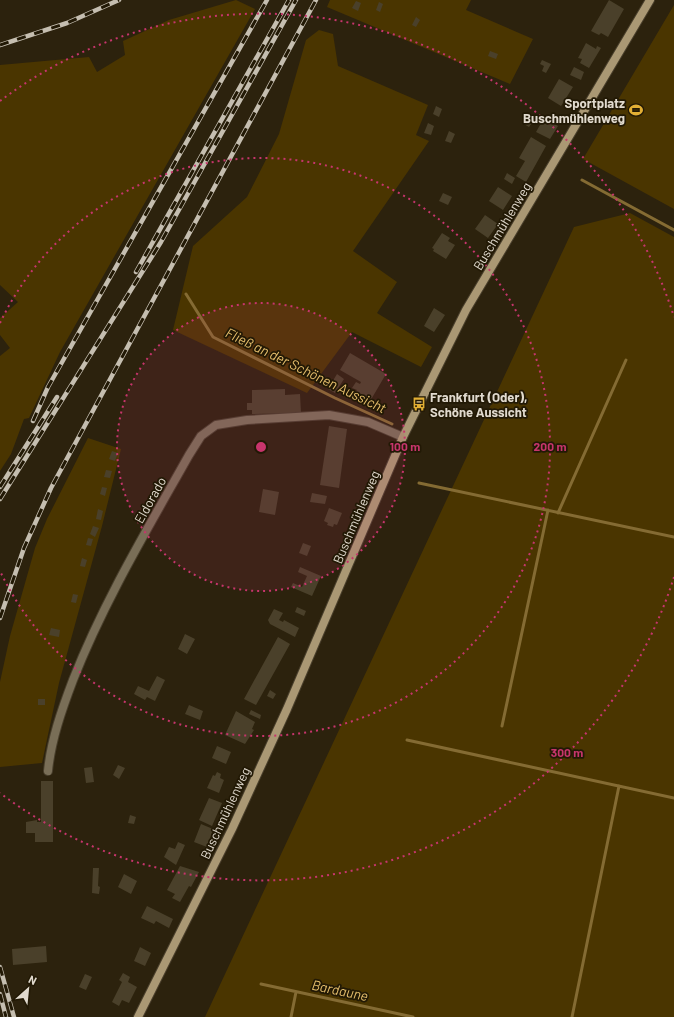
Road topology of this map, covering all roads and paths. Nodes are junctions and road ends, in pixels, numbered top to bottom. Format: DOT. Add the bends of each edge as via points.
graph roads {
  1 [pos="650,0"];
  2 [pos="403,437"];
  3 [pos="48,771"];
  4 [pos="138,1017"];
  1 -- 2 [label="street, Buschmühlenweg" via="466,310"];
  2 -- 3 [label="street, Eldorado" via="368,422 328,415 216,424 201,436 102,613 86,648 65,702 50,754"];
  2 -- 4 [label="street, Buschmühlenweg" via="290,702 232,829"];
}
